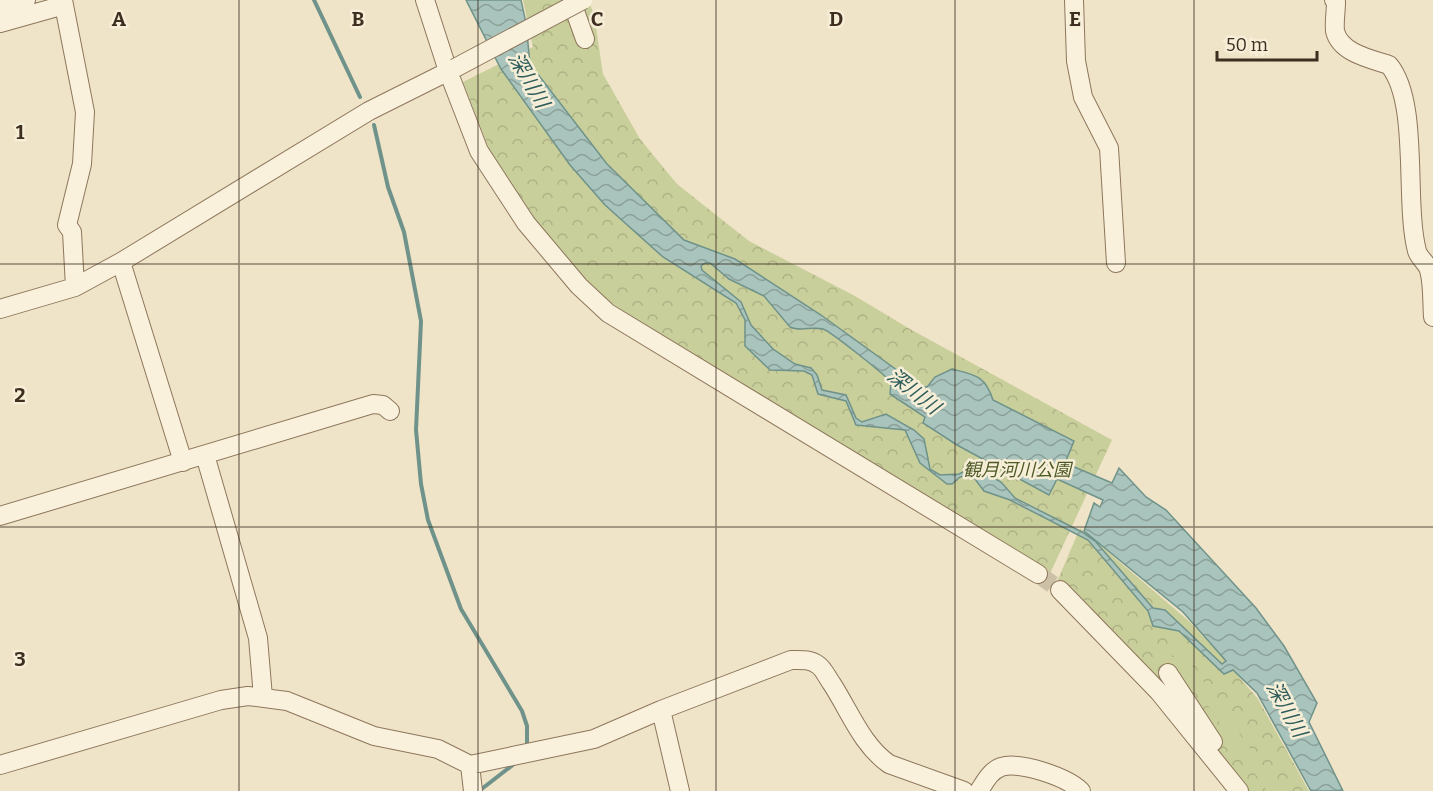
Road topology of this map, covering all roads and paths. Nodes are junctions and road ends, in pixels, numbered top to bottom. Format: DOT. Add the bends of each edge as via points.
graph roads {
  1 [pos="26,0"];
  2 [pos="425,0"];
  3 [pos="571,0"];
  4 [pos="583,0"];
  5 [pos="1074,0"];
  6 [pos="1334,0"];
  7 [pos="64,2"];
  8 [pos="0,7"];
  9 [pos="0,23"];
  10 [pos="585,39"];
  11 [pos="451,70"];
  12 [pos="121,262"];
  13 [pos="1116,263"];
  14 [pos="75,287"];
  15 [pos="0,309"];
  16 [pos="1433,316"];
  17 [pos="390,411"];
  18 [pos="205,455"];
  19 [pos="183,462"];
  20 [pos="0,516"];
  21 [pos="1038,574"];
  22 [pos="1060,590"];
  23 [pos="1168,673"];
  24 [pos="263,697"];
  25 [pos="661,710"];
  26 [pos="0,765"];
  27 [pos="470,765"];
  28 [pos="1225,772"];
  29 [pos="473,791"];
  30 [pos="680,791"];
  31 [pos="964,791"];
  32 [pos="979,791"];
  33 [pos="1081,791"];
  34 [pos="1239,791"];
  1 -- 8 [label="street"];
  2 -- 11 [label="street"];
  3 -- 10 [label="street"];
  4 -- 11 [label="street, bridge"];
  5 -- 13 [label="street" via="1076,61 1083,98 1109,148"];
  6 -- 16 [label="street" via="1335,30 1342,44 1389,65 1399,81 1408,128 1418,252 1429,269"];
  7 -- 9 [label="street"];
  7 -- 14 [label="street" via="85,112 82,164 67,225 72,232"];
  11 -- 12 [label="street" via="369,111"];
  11 -- 21 [label="street" via="479,151 526,223 579,286 608,313"];
  12 -- 14 [label="street"];
  12 -- 19 [label="street"];
  14 -- 15 [label="street"];
  17 -- 18 [label="street" via="373,404"];
  18 -- 19 [label="street"];
  18 -- 24 [label="street" via="258,638"];
  19 -- 20 [label="street"];
  22 -- 28 [label="street" via="1159,692"];
  23 -- 28 [label="street" via="1223,758"];
  24 -- 26 [label="street" via="221,700"];
  24 -- 27 [label="street" via="287,701 374,736 438,749"];
  25 -- 27 [label="street" via="594,739"];
  25 -- 30 [label="street"];
  25 -- 31 [label="street" via="791,660 806,660 820,666 868,745 879,756 889,764"];
  27 -- 29 [label="street"];
  28 -- 34 [label="street"];
  32 -- 33 [label="street" via="993,772 1012,765 1059,776"];
}
